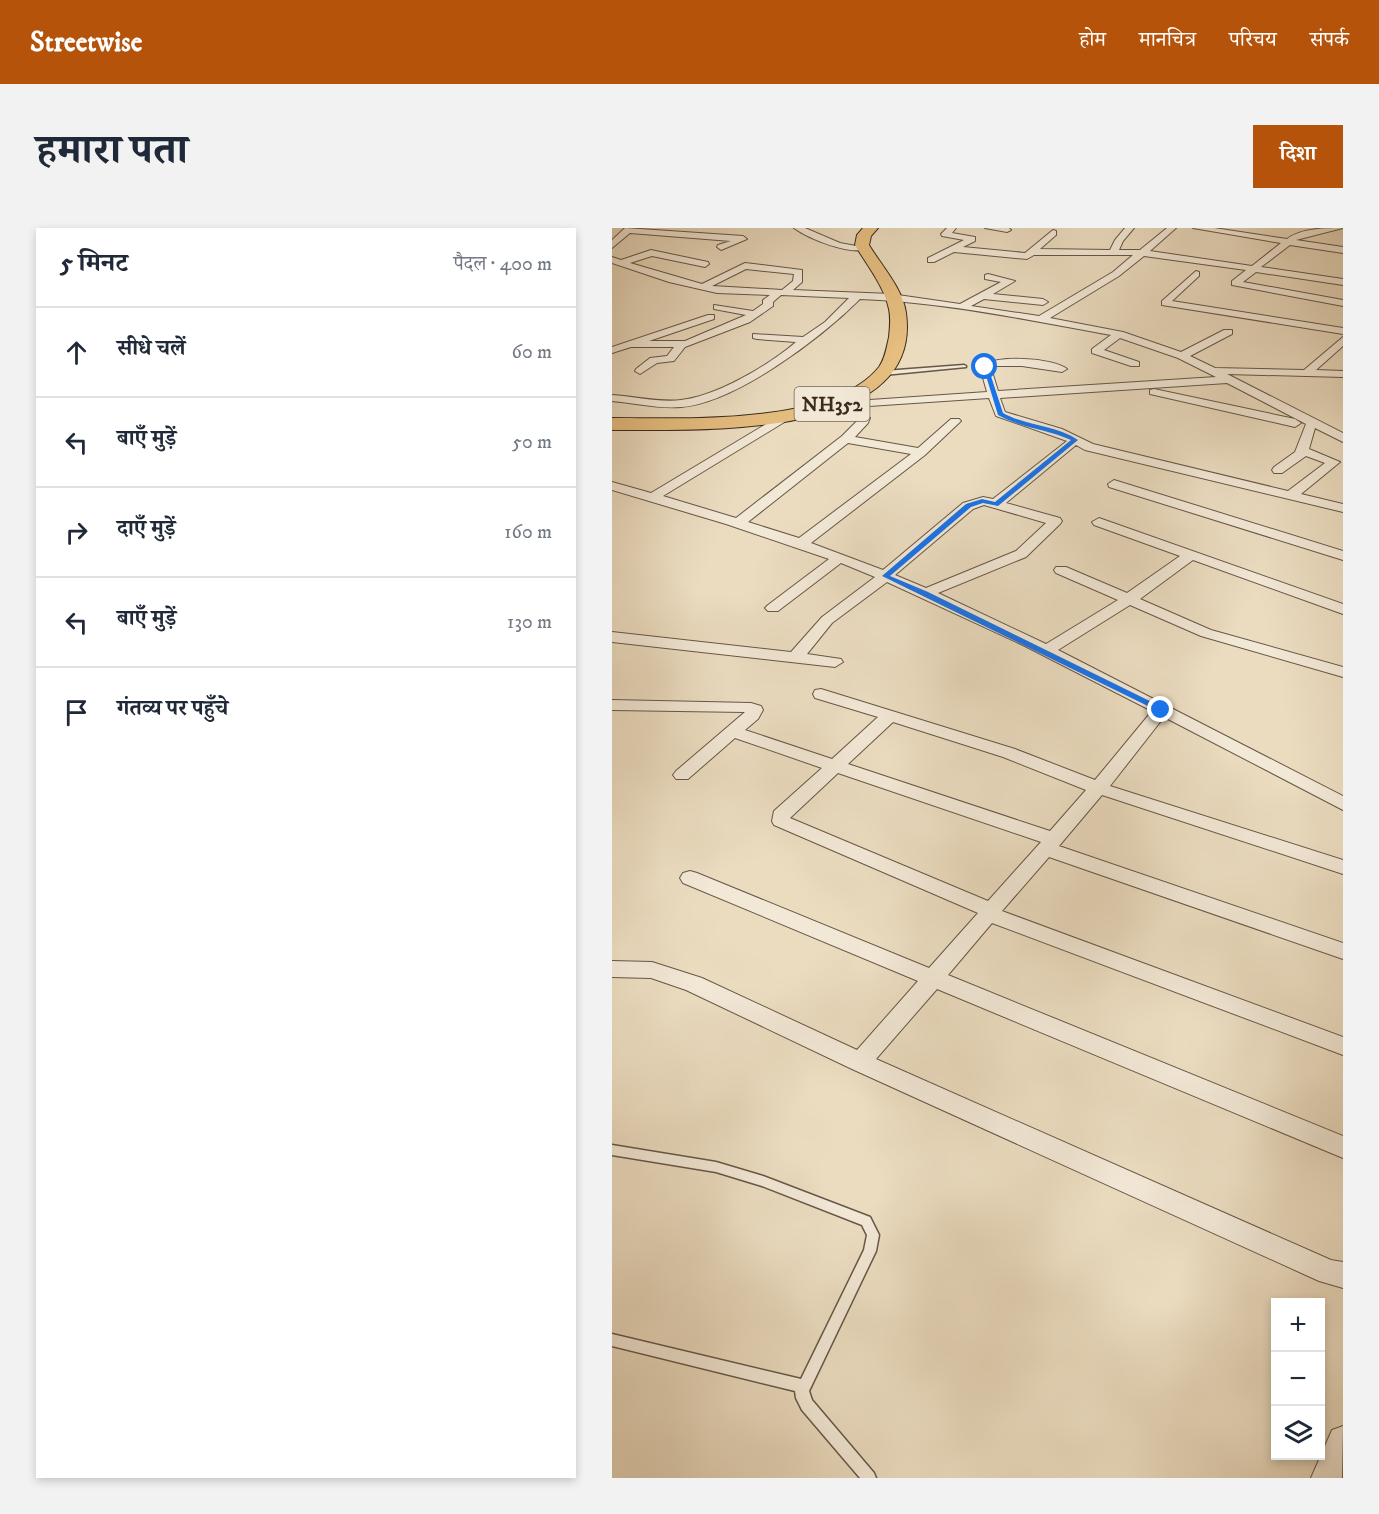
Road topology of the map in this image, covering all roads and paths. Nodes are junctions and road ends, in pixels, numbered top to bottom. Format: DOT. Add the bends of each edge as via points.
graph roads {
  1 [pos="798,228"];
  2 [pos="871,228"];
  3 [pos="952,228"];
  4 [pos="988,228"];
  5 [pos="1130,228"];
  6 [pos="1172,228"];
  7 [pos="1197,228"];
  8 [pos="1300,228"];
  9 [pos="1339,228"];
  10 [pos="629,229"];
  11 [pos="1007,230"];
  12 [pos="1321,232"];
  13 [pos="1053,233"];
  14 [pos="1285,242"];
  15 [pos="612,245"];
  16 [pos="721,247"];
  17 [pos="863,248"];
  18 [pos="954,249"];
  19 [pos="1343,250"];
  20 [pos="1033,252"];
  21 [pos="1114,252"];
  22 [pos="1140,252"];
  23 [pos="931,260"];
  24 [pos="617,261"];
  25 [pos="705,264"];
  26 [pos="1254,267"];
  27 [pos="1197,274"];
  28 [pos="988,276"];
  29 [pos="1343,282"];
  30 [pos="703,287"];
  31 [pos="782,293"];
  32 [pos="857,296"];
  33 [pos="984,296"];
  34 [pos="891,297"];
  35 [pos="1246,300"];
  36 [pos="1043,302"];
  37 [pos="1343,303"];
  38 [pos="717,307"];
  39 [pos="962,308"];
  40 [pos="1314,312"];
  41 [pos="755,314"];
  42 [pos="711,317"];
  43 [pos="1041,319"];
  44 [pos="1343,331"];
  45 [pos="1228,332"];
  46 [pos="1119,334"];
  47 [pos="757,336"];
  48 [pos="804,340"];
  49 [pos="1343,340"];
  50 [pos="631,344"];
  51 [pos="681,345"];
  52 [pos="612,350"];
  53 [pos="1182,356"];
  54 [pos="1135,364"];
  55 [pos="964,366"];
  56 [pos="1062,369"];
  57 [pos="640,371"];
  58 [pos="1211,371"];
  59 [pos="884,373"];
  60 [pos="1307,373"];
  61 [pos="1343,374"];
  62 [pos="1228,380"];
  63 [pos="1131,387"];
  64 [pos="994,395"];
  65 [pos="612,398"];
  66 [pos="850,404"];
  67 [pos="830,405"];
  68 [pos="787,416"];
  69 [pos="955,421"];
  70 [pos="612,424"];
  71 [pos="1310,426"];
  72 [pos="1325,429"];
  73 [pos="846,438"];
  74 [pos="1343,438"];
  75 [pos="1075,440"];
  76 [pos="1303,451"];
  77 [pos="921,452"];
  78 [pos="1278,470"];
  79 [pos="1114,484"];
  80 [pos="612,486"];
  81 [pos="1291,495"];
  82 [pos="653,497"];
  83 [pos="996,504"];
  84 [pos="1343,508"];
  85 [pos="1099,522"];
  86 [pos="736,524"];
  87 [pos="800,544"];
  88 [pos="1192,554"];
  89 [pos="1343,556"];
  90 [pos="839,558"];
  91 [pos="1061,570"];
  92 [pos="885,576"];
  93 [pos="926,593"];
  94 [pos="1128,600"];
  95 [pos="773,608"];
  96 [pos="1343,609"];
  97 [pos="612,637"];
  98 [pos="1045,652"];
  99 [pos="795,658"];
  100 [pos="835,662"];
  101 [pos="1343,672"];
  102 [pos="821,694"];
  103 [pos="612,705"];
  104 [pos="1161,710"];
  105 [pos="890,716"];
  106 [pos="732,732"];
  107 [pos="836,767"];
  108 [pos="682,776"];
  109 [pos="1098,788"];
  110 [pos="1343,804"];
  111 [pos="1049,844"];
  112 [pos="1343,867"];
  113 [pos="690,878"];
  114 [pos="989,912"];
  115 [pos="1343,951"];
  116 [pos="612,969"];
  117 [pos="932,977"];
  118 [pos="1343,1046"];
  119 [pos="860,1062"];
  120 [pos="1343,1147"];
  121 [pos="612,1150"];
  122 [pos="1343,1275"];
  123 [pos="612,1340"];
  124 [pos="804,1386"];
  125 [pos="1343,1441"];
  126 [pos="869,1478"];
  127 [pos="1326,1478"];
  1 -- 17 [label="street" via="838,245"];
  2 -- 17 [label="highway" via="864,235"];
  3 -- 18 [label="street" via="945,234 972,239"];
  4 -- 11 [label="street"];
  5 -- 21 [label="street"];
  6 -- 22 [label="street"];
  7 -- 14 [label="street"];
  8 -- 12 [label="street"];
  9 -- 12 [label="street"];
  10 -- 15 [label="street"];
  10 -- 16 [label="street" via="743,239"];
  12 -- 14 [label="street"];
  13 -- 20 [label="street"];
  14 -- 19 [label="street"];
  14 -- 26 [label="street"];
  17 -- 34 [label="highway, NH352"];
  18 -- 20 [label="street" via="1025,256"];
  18 -- 23 [label="street"];
  20 -- 21 [label="street"];
  21 -- 22 [label="street"];
  22 -- 26 [label="street"];
  22 -- 43 [label="street" via="1116,274"];
  24 -- 25 [label="street" via="651,253"];
  24 -- 30 [label="street"];
  26 -- 29 [label="street"];
  26 -- 35 [label="street" via="1235,283"];
  27 -- 35 [label="street" via="1165,303"];
  28 -- 33 [label="street" via="1010,282"];
  30 -- 31 [label="street"];
  30 -- 31 [label="street" via="746,266 800,272 797,282"];
  31 -- 32 [label="street"];
  31 -- 41 [label="street"];
  32 -- 34 [label="street"];
  32 -- 48 [label="street" via="829,324"];
  33 -- 36 [label="street"];
  33 -- 39 [label="street"];
  34 -- 39 [label="street"];
  34 -- 59 [label="highway, NH352" via="898,311 894,351"];
  35 -- 40 [label="street"];
  35 -- 40 [label="street"];
  37 -- 40 [label="street"];
  38 -- 41 [label="street"];
  39 -- 43 [label="street"];
  40 -- 44 [label="street"];
  41 -- 51 [label="street"];
  42 -- 50 [label="street"];
  43 -- 46 [label="street"];
  45 -- 53 [label="street"];
  46 -- 53 [label="street"];
  46 -- 54 [label="street" via="1096,351"];
  47 -- 48 [label="street"];
  48 -- 65 [label="street" via="740,383 709,396 681,404"];
  49 -- 60 [label="street"];
  50 -- 51 [label="street"];
  50 -- 52 [label="street"];
  51 -- 57 [label="street" via="670,358 654,360"];
  53 -- 58 [label="street"];
  55 -- 59 [label="lane"];
  56 -- 64 [label="street" via="990,363 985,367"];
  58 -- 60 [label="street"];
  58 -- 62 [label="street"];
  59 -- 67 [label="highway, NH352" via="872,385"];
  60 -- 61 [label="street"];
  62 -- 63 [label="street"];
  62 -- 72 [label="street"];
  63 -- 64 [label="street"];
  63 -- 71 [label="street"];
  64 -- 66 [label="street"];
  64 -- 75 [label="street" via="1004,417"];
  66 -- 67 [label="street"];
  66 -- 73 [label="street" via="845,414 865,420"];
  67 -- 68 [label="highway, NH352"];
  68 -- 70 [label="highway, NH352" via="751,422"];
  68 -- 82 [label="street"];
  69 -- 77 [label="street"];
  71 -- 72 [label="street"];
  71 -- 76 [label="street"];
  72 -- 74 [label="street"];
  73 -- 77 [label="street"];
  73 -- 86 [label="street"];
  75 -- 81 [label="street" via="1089,447"];
  75 -- 83 [label="street"];
  76 -- 78 [label="street"];
  76 -- 81 [label="street" via="1334,462"];
  77 -- 87 [label="street"];
  79 -- 89 [label="street"];
  80 -- 82 [label="street"];
  81 -- 84 [label="street"];
  82 -- 86 [label="street"];
  83 -- 92 [label="street" via="982,501 968,506"];
  83 -- 93 [label="street" via="1055,521 1021,554"];
  85 -- 88 [label="street"];
  86 -- 87 [label="street"];
  87 -- 90 [label="street"];
  88 -- 94 [label="street"];
  88 -- 96 [label="street"];
  90 -- 92 [label="street"];
  90 -- 95 [label="street"];
  91 -- 94 [label="street"];
  92 -- 93 [label="street"];
  92 -- 99 [label="street" via="827,620"];
  93 -- 98 [label="street"];
  94 -- 98 [label="street"];
  94 -- 101 [label="street" via="1206,633"];
  97 -- 99 [label="street"];
  98 -- 104 [label="street"];
  99 -- 100 [label="street"];
  102 -- 105 [label="street"];
  103 -- 106 [label="street" via="755,710"];
  104 -- 109 [label="street"];
  104 -- 110 [label="street"];
  105 -- 107 [label="street"];
  105 -- 109 [label="street" via="1009,753"];
  106 -- 107 [label="street"];
  106 -- 108 [label="street"];
  107 -- 111 [label="street"];
  107 -- 114 [label="street" via="782,815 781,821"];
  109 -- 111 [label="street"];
  109 -- 112 [label="street"];
  111 -- 114 [label="street"];
  111 -- 115 [label="street"];
  113 -- 117 [label="street"];
  114 -- 117 [label="street"];
  114 -- 118 [label="street"];
  116 -- 119 [label="street" via="652,970 677,977"];
  117 -- 119 [label="street"];
  117 -- 120 [label="street"];
  119 -- 122 [label="street"];
  121 -- 124 [label="lane" via="716,1167 866,1221 874,1240"];
  123 -- 124 [label="lane"];
  124 -- 126 [label="lane" via="807,1405"];
  125 -- 127 [label="street"];
}
